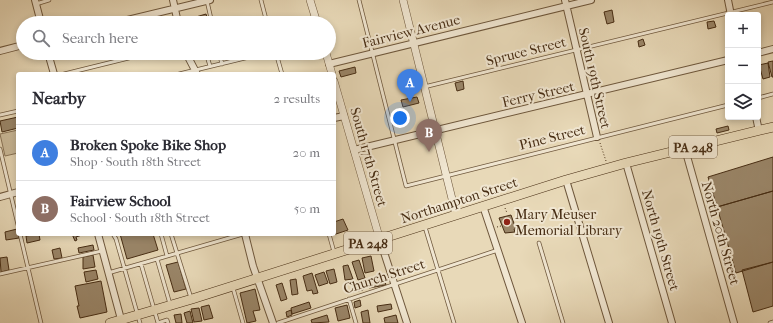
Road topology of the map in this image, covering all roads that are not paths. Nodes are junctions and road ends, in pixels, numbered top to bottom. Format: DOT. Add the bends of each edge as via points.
graph roads {
  1 [pos="49,0"];
  2 [pos="173,0"];
  3 [pos="209,0"];
  4 [pos="261,0"];
  5 [pos="310,0"];
  6 [pos="360,0"];
  7 [pos="403,0"];
  8 [pos="591,0"];
  9 [pos="728,0"];
  10 [pos="35,2"];
  11 [pos="773,2"];
  12 [pos="565,3"];
  13 [pos="175,8"];
  14 [pos="731,12"];
  15 [pos="738,12"];
  16 [pos="725,15"];
  17 [pos="39,16"];
  18 [pos="143,16"];
  19 [pos="177,16"];
  20 [pos="211,16"];
  21 [pos="265,16"];
  22 [pos="315,16"];
  23 [pos="414,43"];
  24 [pos="16,47"];
  25 [pos="773,49"];
  26 [pos="576,50"];
  27 [pos="0,51"];
  28 [pos="761,52"];
  29 [pos="372,53"];
  30 [pos="50,60"];
  31 [pos="121,60"];
  32 [pos="189,60"];
  33 [pos="208,60"];
  34 [pos="221,60"];
  35 [pos="238,60"];
  36 [pos="278,60"];
  37 [pos="328,60"];
  38 [pos="725,61"];
  39 [pos="222,64"];
  40 [pos="329,64"];
  41 [pos="210,66"];
  42 [pos="53,72"];
  43 [pos="72,72"];
  44 [pos="195,72"];
  45 [pos="281,72"];
  46 [pos="331,72"];
  47 [pos="424,87"];
  48 [pos="336,88"];
  49 [pos="773,94"];
  50 [pos="587,95"];
  51 [pos="761,97"];
  52 [pos="725,106"];
  53 [pos="16,111"];
  54 [pos="0,115"];
  55 [pos="344,116"];
  56 [pos="336,118"];
  57 [pos="757,120"];
  58 [pos="773,127"];
  59 [pos="435,131"];
  60 [pos="759,131"];
  61 [pos="597,137"];
  62 [pos="394,141"];
  63 [pos="0,149"];
  64 [pos="685,149"];
  65 [pos="354,150"];
  66 [pos="626,163"];
  67 [pos="446,176"];
  68 [pos="566,180"];
  69 [pos="16,193"];
  70 [pos="11,194"];
  71 [pos="0,197"];
  72 [pos="483,206"];
  73 [pos="456,215"];
  74 [pos="16,216"];
  75 [pos="424,225"];
  76 [pos="20,236"];
  77 [pos="98,236"];
  78 [pos="114,236"];
  79 [pos="161,236"];
  80 [pos="172,236"];
  81 [pos="237,236"];
  82 [pos="245,236"];
  83 [pos="330,236"];
  84 [pos="380,240"];
  85 [pos="539,243"];
  86 [pos="498,250"];
  87 [pos="102,251"];
  88 [pos="177,254"];
  89 [pos="335,254"];
  90 [pos="167,256"];
  91 [pos="157,259"];
  92 [pos="141,264"];
  93 [pos="28,267"];
  94 [pos="125,268"];
  95 [pos="437,270"];
  96 [pos="108,273"];
  97 [pos="0,274"];
  98 [pos="258,278"];
  99 [pos="394,284"];
  100 [pos="233,286"];
  101 [pos="192,299"];
  102 [pos="349,300"];
  103 [pos="170,306"];
  104 [pos="155,310"];
  105 [pos="139,319"];
  106 [pos="121,322"];
  107 [pos="41,323"];
  108 [pos="110,323"];
  109 [pos="158,323"];
  110 [pos="168,323"];
  111 [pos="243,323"];
  112 [pos="273,323"];
  113 [pos="278,323"];
  114 [pos="356,323"];
  115 [pos="407,323"];
  116 [pos="454,323"];
  117 [pos="522,323"];
  118 [pos="564,323"];
  119 [pos="609,323"];
  120 [pos="672,323"];
  121 [pos="734,323"];
  1 -- 10 [label="lane"];
  2 -- 13 [label="street"];
  3 -- 13 [label="street"];
  3 -- 20 [label="lane"];
  4 -- 21 [label="lane"];
  5 -- 22 [label="street"];
  6 -- 29 [label="lane"];
  7 -- 23 [label="street"];
  8 -- 12 [label="street, Fairview Avenue"];
  9 -- 14 [label="street"];
  10 -- 17 [label="street"];
  11 -- 15 [label="lane, Spruce Street"];
  12 -- 23 [label="street, Fairview Avenue"];
  12 -- 26 [label="street, South 19th Street"];
  13 -- 18 [label="street"];
  13 -- 19 [label="street"];
  16 -- 26 [label="lane, Spruce Street"];
  23 -- 29 [label="street, Fairview Avenue"];
  23 -- 47 [label="street"];
  24 -- 27 [label="street"];
  25 -- 28 [label="street"];
  26 -- 47 [label="lane, Spruce Street"];
  26 -- 50 [label="street, South 19th Street"];
  29 -- 40 [label="street, Fairview Avenue"];
  29 -- 62 [label="lane"];
  30 -- 42 [label="street"];
  31 -- 43 [label="lane"];
  32 -- 44 [label="street"];
  33 -- 41 [label="lane"];
  34 -- 39 [label="lane"];
  35 -- 39 [label="lane"];
  36 -- 45 [label="lane"];
  37 -- 40 [label="street"];
  38 -- 50 [label="street, Ferry Street"];
  39 -- 41 [label="lane"];
  40 -- 46 [label="street"];
  41 -- 44 [label="lane"];
  47 -- 59 [label="street"];
  48 -- 55 [label="street, South 17th Street"];
  49 -- 51 [label="lane"];
  50 -- 59 [label="street, Ferry Street"];
  50 -- 61 [label="street, South 19th Street"];
  52 -- 61 [label="lane, Pine Street"];
  53 -- 54 [label="lane"];
  55 -- 56 [label="street"];
  55 -- 65 [label="street, South 17th Street"];
  57 -- 60 [label="street"];
  58 -- 60 [label="main road, Northampton Street / PA 248"];
  59 -- 62 [label="street, Ferry Street"];
  59 -- 67 [label="street"];
  60 -- 64 [label="main road, Northampton Street / PA 248"];
  61 -- 67 [label="lane, Pine Street"];
  62 -- 65 [label="street, Ferry Street"];
  62 -- 67 [label="lane, Pine Street" via="406,186"];
  63 -- 70 [label="lane"];
  64 -- 66 [label="main road, Northampton Street / PA 248"];
  64 -- 121 [label="street, North 20th Street"];
  65 -- 84 [label="street, South 17th Street"];
  66 -- 68 [label="main road, Northampton Street / PA 248"];
  66 -- 120 [label="street, North 19th Street"];
  67 -- 73 [label="street"];
  68 -- 72 [label="main road, Northampton Street / PA 248"];
  68 -- 119 [label="street"];
  69 -- 70 [label="street"];
  70 -- 71 [label="street"];
  70 -- 74 [label="lane"];
  72 -- 73 [label="main road, Northampton Street / PA 248"];
  72 -- 86 [label="street"];
  73 -- 75 [label="main road, Northampton Street / PA 248"];
  75 -- 84 [label="main road, Northampton Street / PA 248"];
  75 -- 95 [label="lane"];
  76 -- 93 [label="lane"];
  77 -- 87 [label="street"];
  78 -- 94 [label="lane"];
  79 -- 90 [label="lane"];
  80 -- 88 [label="lane"];
  81 -- 88 [label="lane"];
  82 -- 98 [label="street"];
  83 -- 89 [label="lane"];
  84 -- 89 [label="main road, Northampton Street / PA 248"];
  84 -- 99 [label="street"];
  85 -- 118 [label="lane"];
  86 -- 95 [label="lane, Church Street"];
  86 -- 117 [label="street"];
  87 -- 93 [label="lane"];
  87 -- 96 [label="street"];
  88 -- 90 [label="lane"];
  88 -- 101 [label="lane"];
  89 -- 98 [label="main road, Northampton Street / PA 248"];
  90 -- 91 [label="lane"];
  91 -- 92 [label="lane"];
  91 -- 103 [label="lane"];
  92 -- 94 [label="lane"];
  92 -- 104 [label="lane"];
  93 -- 97 [label="lane"];
  93 -- 107 [label="lane"];
  94 -- 96 [label="lane"];
  94 -- 105 [label="lane"];
  95 -- 99 [label="lane, Church Street"];
  95 -- 116 [label="lane"];
  96 -- 106 [label="street"];
  98 -- 100 [label="main road, Northampton Street / PA 248"];
  98 -- 112 [label="street"];
  99 -- 102 [label="lane, Church Street"];
  99 -- 115 [label="street"];
  100 -- 101 [label="main road, Northampton Street / PA 248"];
  100 -- 111 [label="lane"];
  101 -- 103 [label="main road, Northampton Street / PA 248"];
  102 -- 113 [label="lane, Church Street"];
  102 -- 114 [label="lane"];
  103 -- 104 [label="main road, Northampton Street / PA 248"];
  104 -- 105 [label="main road, Northampton Street / PA 248"];
  104 -- 109 [label="lane"];
  105 -- 106 [label="main road, Northampton Street / PA 248"];
  106 -- 108 [label="main road, Northampton Street / PA 248"];
  109 -- 110 [label="lane" via="167,320"];
}
